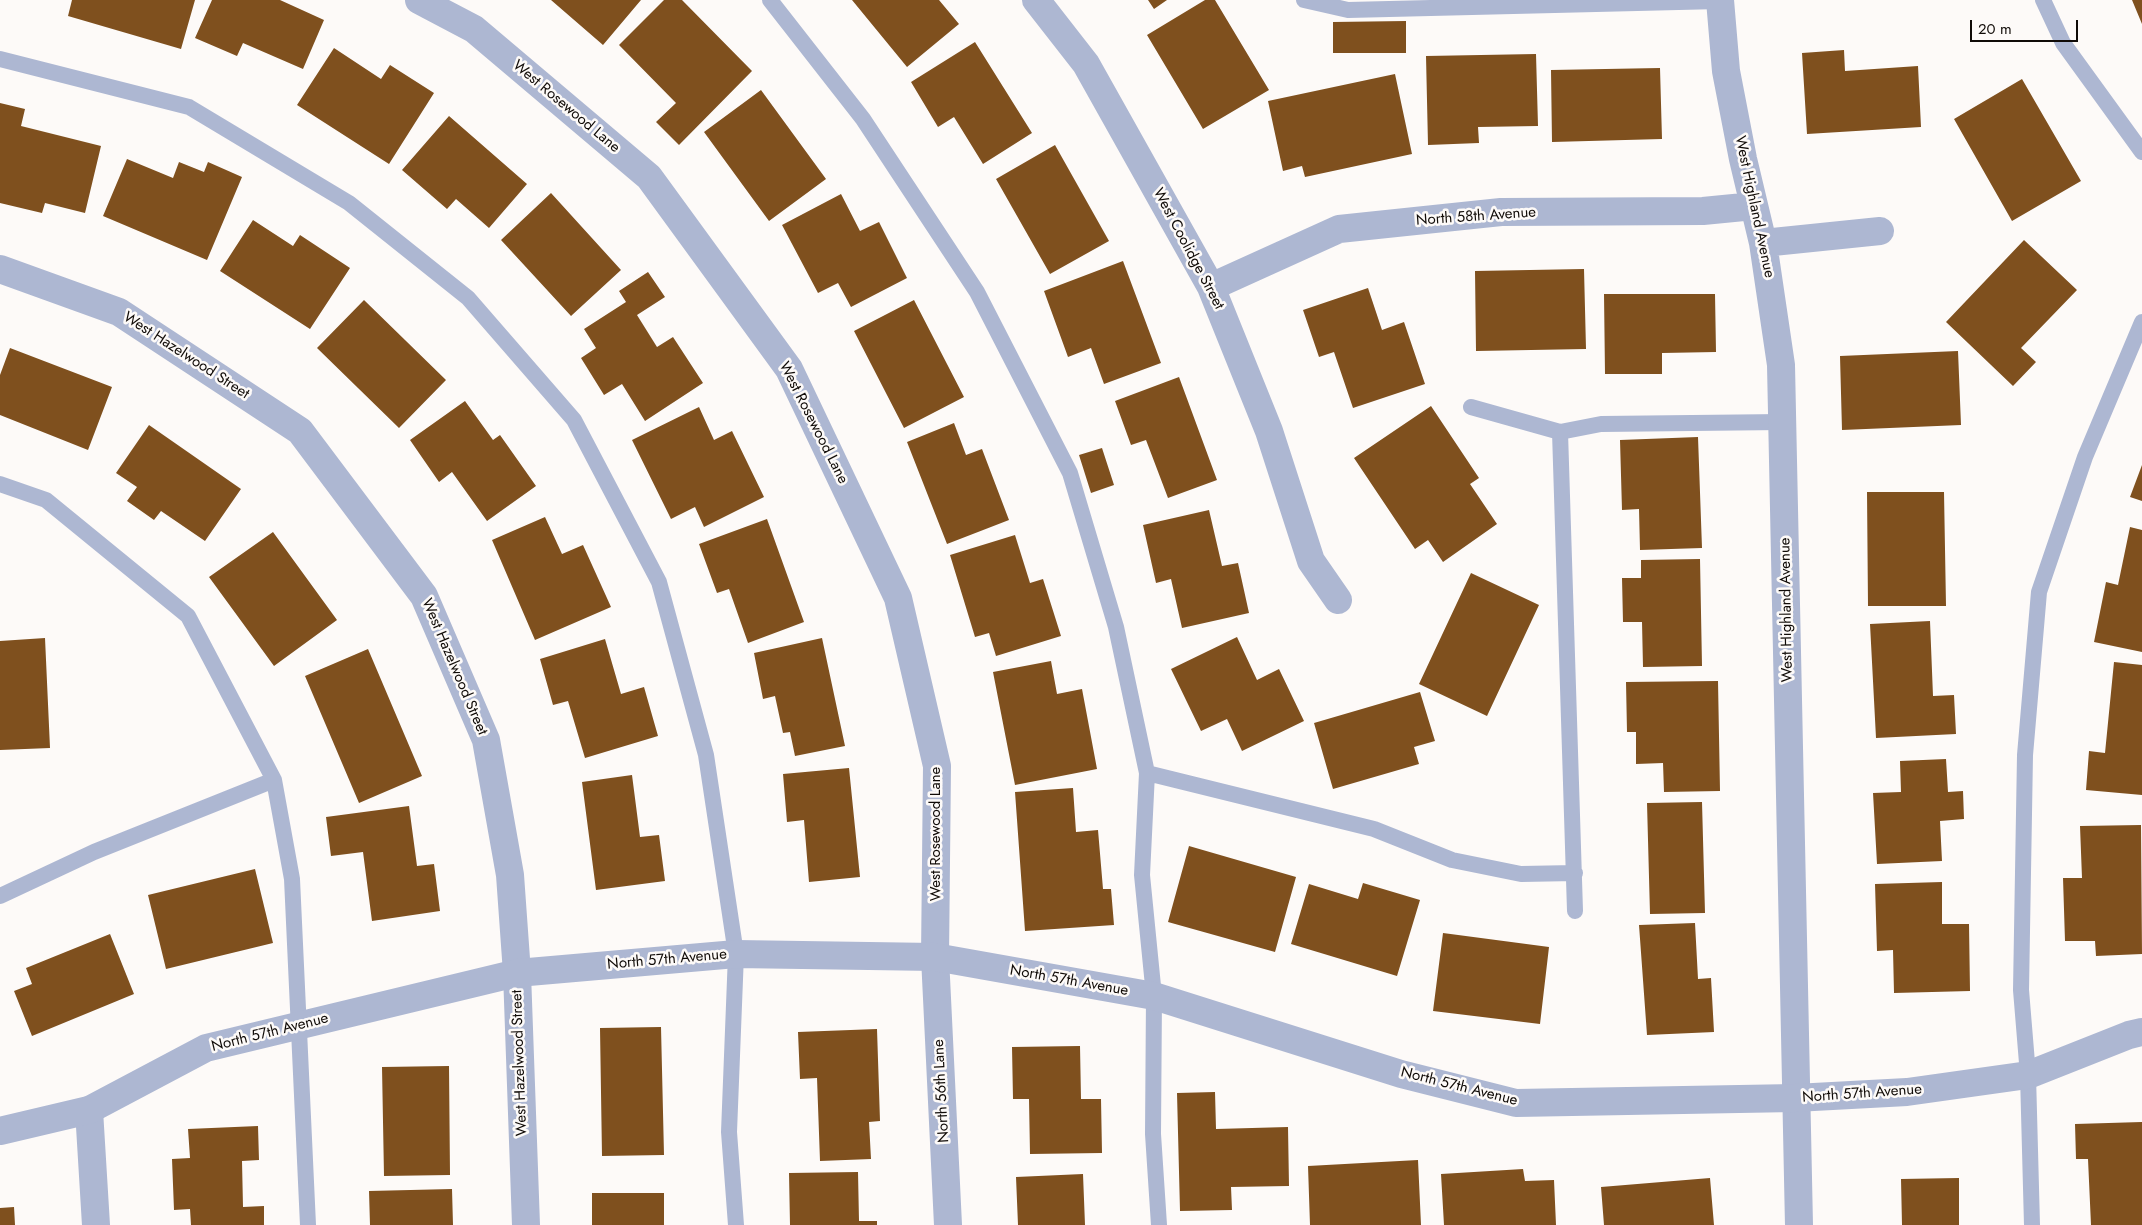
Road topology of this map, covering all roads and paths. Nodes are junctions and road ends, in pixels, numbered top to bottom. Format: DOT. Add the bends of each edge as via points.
graph roads {
  1 [pos="419,0"];
  2 [pos="770,0"];
  3 [pos="1036,0"];
  4 [pos="1304,0"];
  5 [pos="1720,0"];
  6 [pos="2043,0"];
  7 [pos="0,59"];
  8 [pos="2142,152"];
  9 [pos="1754,206"];
  10 [pos="1880,231"];
  11 [pos="1763,243"];
  12 [pos="0,269"];
  13 [pos="1211,287"];
  14 [pos="2142,322"];
  15 [pos="1471,407"];
  16 [pos="1783,422"];
  17 [pos="1560,432"];
  18 [pos="0,484"];
  19 [pos="1338,600"];
  20 [pos="1147,773"];
  21 [pos="274,780"];
  22 [pos="1575,873"];
  23 [pos="0,896"];
  24 [pos="1575,911"];
  25 [pos="736,954"];
  26 [pos="935,956"];
  27 [pos="517,973"];
  28 [pos="1154,996"];
  29 [pos="298,1026"];
  30 [pos="2142,1032"];
  31 [pos="2028,1075"];
  32 [pos="1795,1098"];
  33 [pos="88,1110"];
  34 [pos="0,1131"];
  35 [pos="96,1225"];
  36 [pos="308,1225"];
  37 [pos="526,1225"];
  38 [pos="736,1225"];
  39 [pos="948,1225"];
  40 [pos="1159,1225"];
  41 [pos="1799,1225"];
  42 [pos="2032,1225"];
  1 -- 26 [label="street, West Rosewood Lane" via="474,29 649,177 789,369 898,598 937,766"];
  2 -- 20 [label="lane" via="862,119 977,292 1070,473 1116,627"];
  3 -- 13 [label="street, West Coolidge Street" via="1086,64"];
  4 -- 5 [label="lane" via="1348,10"];
  5 -- 9 [label="street, West Highland Avenue" via="1726,71"];
  6 -- 8 [label="lane" via="2063,44"];
  7 -- 25 [label="lane" via="189,107 349,203 468,298 574,420 659,582 706,755"];
  9 -- 11 [label="street, West Highland Avenue"];
  9 -- 13 [label="street, North 58th Avenue" via="1703,211 1501,212 1339,229"];
  10 -- 11 [label="street"];
  11 -- 16 [label="street, West Highland Avenue" via="1781,364"];
  12 -- 27 [label="street, West Hazelwood Street" via="119,312 300,431 424,596 486,740 510,875"];
  13 -- 19 [label="street, West Coolidge Street" via="1269,431 1311,561"];
  14 -- 31 [label="lane" via="2085,457 2039,592 2025,755 2021,990"];
  15 -- 17 [label="lane"];
  16 -- 17 [label="lane" via="1601,424"];
  16 -- 32 [label="street, West Highland Avenue"];
  17 -- 22 [label="lane"];
  18 -- 21 [label="lane" via="46,500 188,616"];
  20 -- 22 [label="lane" via="1374,829 1452,860 1521,874"];
  20 -- 28 [label="lane" via="1142,875"];
  21 -- 23 [label="lane" via="94,852"];
  21 -- 29 [label="lane" via="292,879"];
  22 -- 24 [label="lane"];
  25 -- 26 [label="street, North 57th Avenue"];
  25 -- 27 [label="street, North 57th Avenue"];
  25 -- 38 [label="lane" via="728,1132"];
  26 -- 28 [label="street, North 57th Avenue"];
  26 -- 39 [label="street, North 56th Lane"];
  27 -- 29 [label="street, North 57th Avenue"];
  27 -- 37 [label="street, West Hazelwood Street"];
  28 -- 32 [label="street, North 57th Avenue" via="1402,1074 1516,1103"];
  28 -- 40 [label="lane" via="1153,1134"];
  29 -- 33 [label="street, North 57th Avenue" via="206,1048"];
  29 -- 36 [label="lane"];
  30 -- 31 [label="street, North 57th Avenue"];
  31 -- 32 [label="street, North 57th Avenue" via="1907,1092"];
  31 -- 42 [label="lane"];
  32 -- 41 [label="street, West Highland Avenue"];
  33 -- 34 [label="street, North 57th Avenue"];
  33 -- 35 [label="street"];
}
